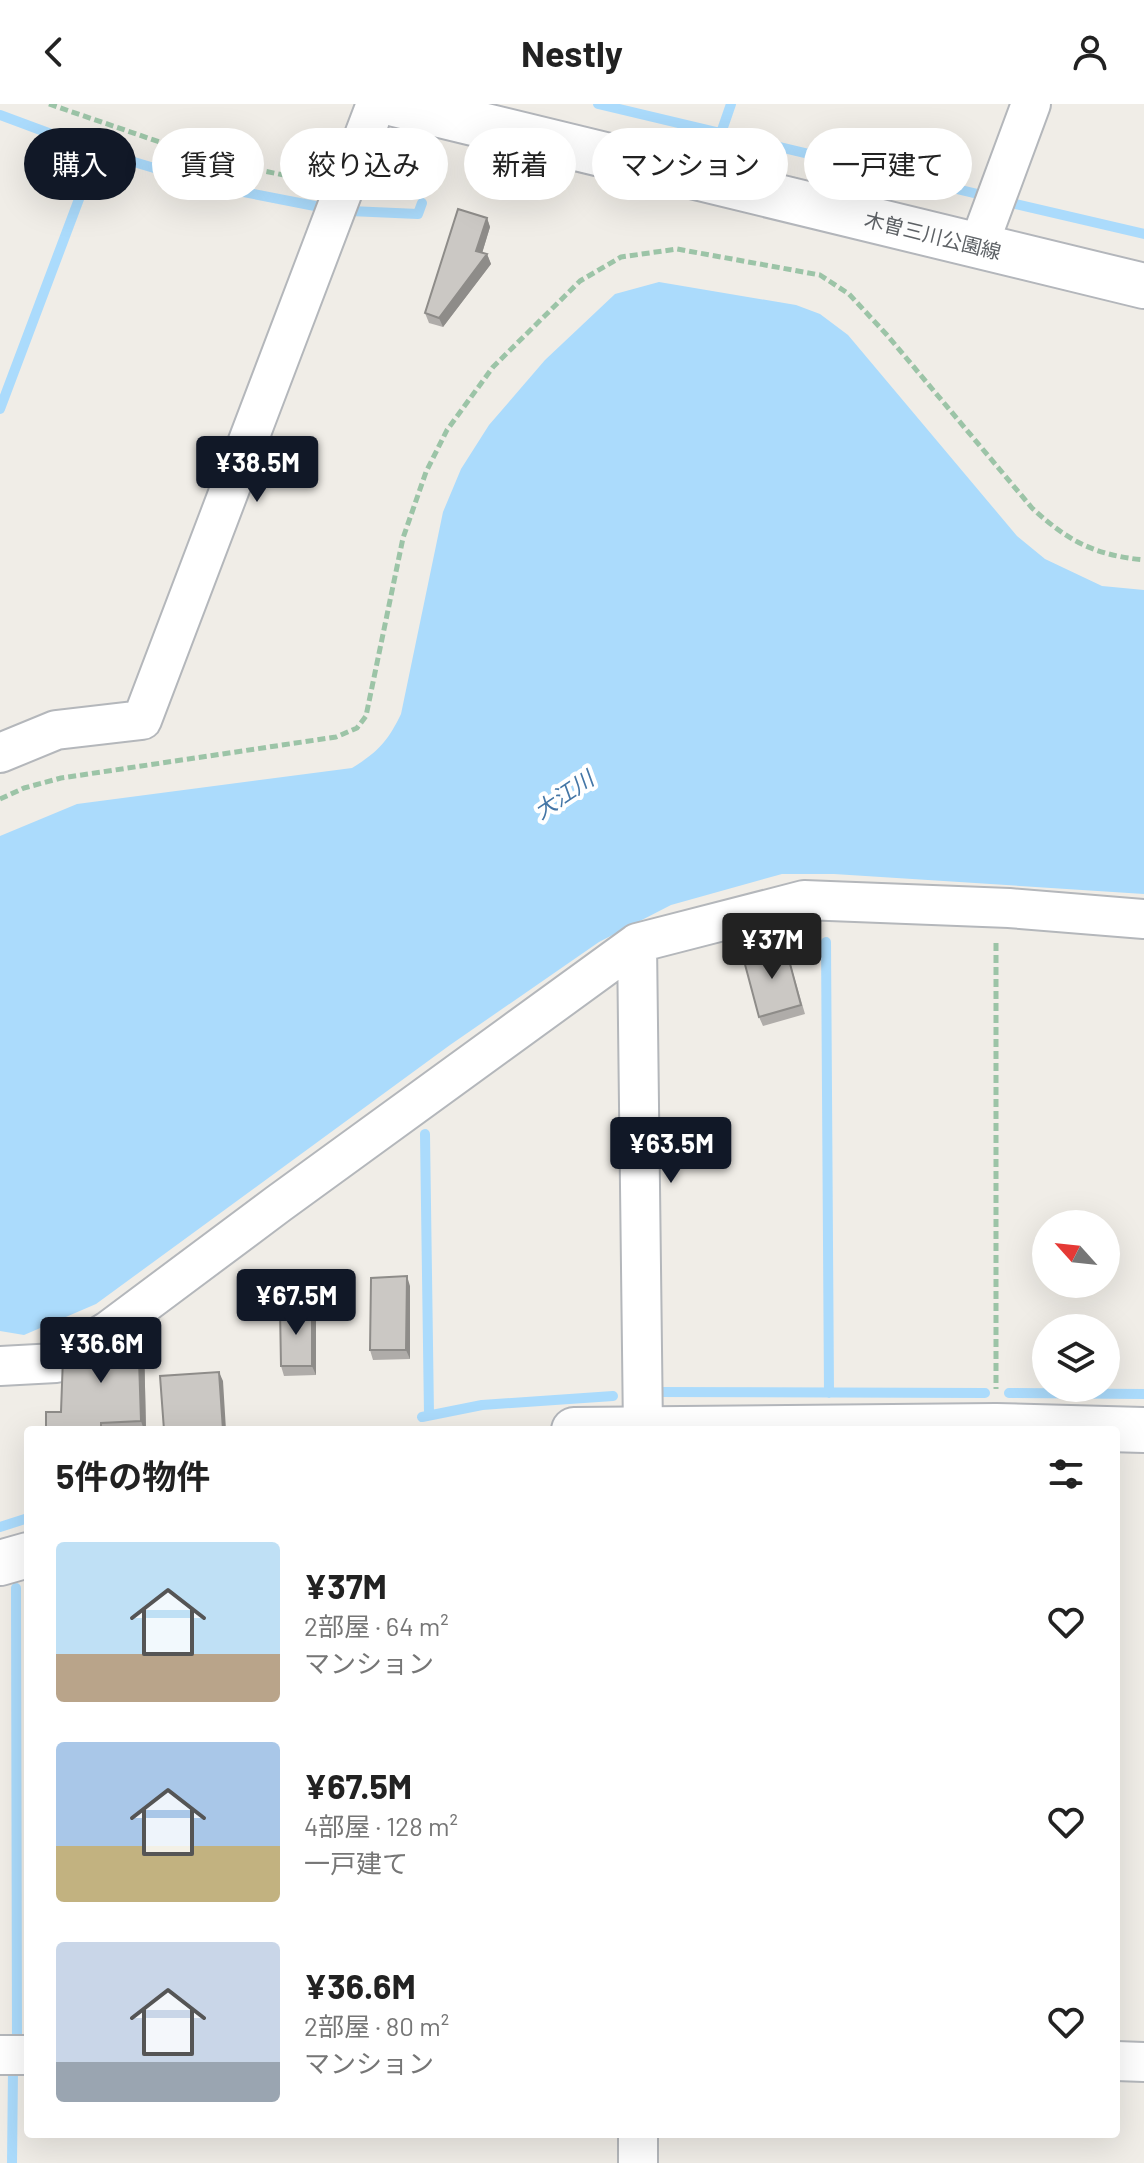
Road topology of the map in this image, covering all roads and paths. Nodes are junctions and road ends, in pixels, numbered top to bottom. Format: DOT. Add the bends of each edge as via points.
graph roads {
  1 [pos="49,104"];
  2 [pos="376,104"];
  3 [pos="1031,104"];
  4 [pos="419,107"];
  5 [pos="367,128"];
  6 [pos="280,176"];
  7 [pos="338,200"];
  8 [pos="978,247"];
  9 [pos="1144,286"];
  10 [pos="1144,560"];
  11 [pos="0,753"];
  12 [pos="0,799"];
  13 [pos="1144,919"];
  14 [pos="996,938"];
  15 [pos="637,943"];
  16 [pos="0,1366"];
  17 [pos="643,1426"];
  18 [pos="996,1426"];
  19 [pos="1120,1429"];
  20 [pos="1144,1430"];
  21 [pos="24,1556"];
  22 [pos="0,1563"];
  23 [pos="0,2055"];
  24 [pos="24,2055"];
  25 [pos="1120,2061"];
  26 [pos="1144,2062"];
  27 [pos="638,2138"];
  28 [pos="638,2163"];
  1 -- 6 [label="path" via="215,161"];
  2 -- 5 [label="street"];
  3 -- 8 [label="street"];
  4 -- 8 [label="main road, 木曽三川公園線"];
  7 -- 11 [label="street" via="142,720 56,730"];
  8 -- 9 [label="main road, 木曽三川公園線"];
  10 -- 12 [label="path" via="1091,550 1058,532 877,324 849,294 820,275 677,249 621,257 580,281 493,367 447,430 403,538 366,716 357,728 336,737 61,778"];
  13 -- 15 [label="street" via="804,900"];
  14 -- 18 [label="path"];
  15 -- 16 [label="street" via="108,1331 56,1363"];
  15 -- 17 [label="street"];
  19 -- 20 [label="main road"];
  21 -- 22 [label="main road"];
  23 -- 24 [label="street"];
  25 -- 26 [label="street"];
  27 -- 28 [label="street"];
}
